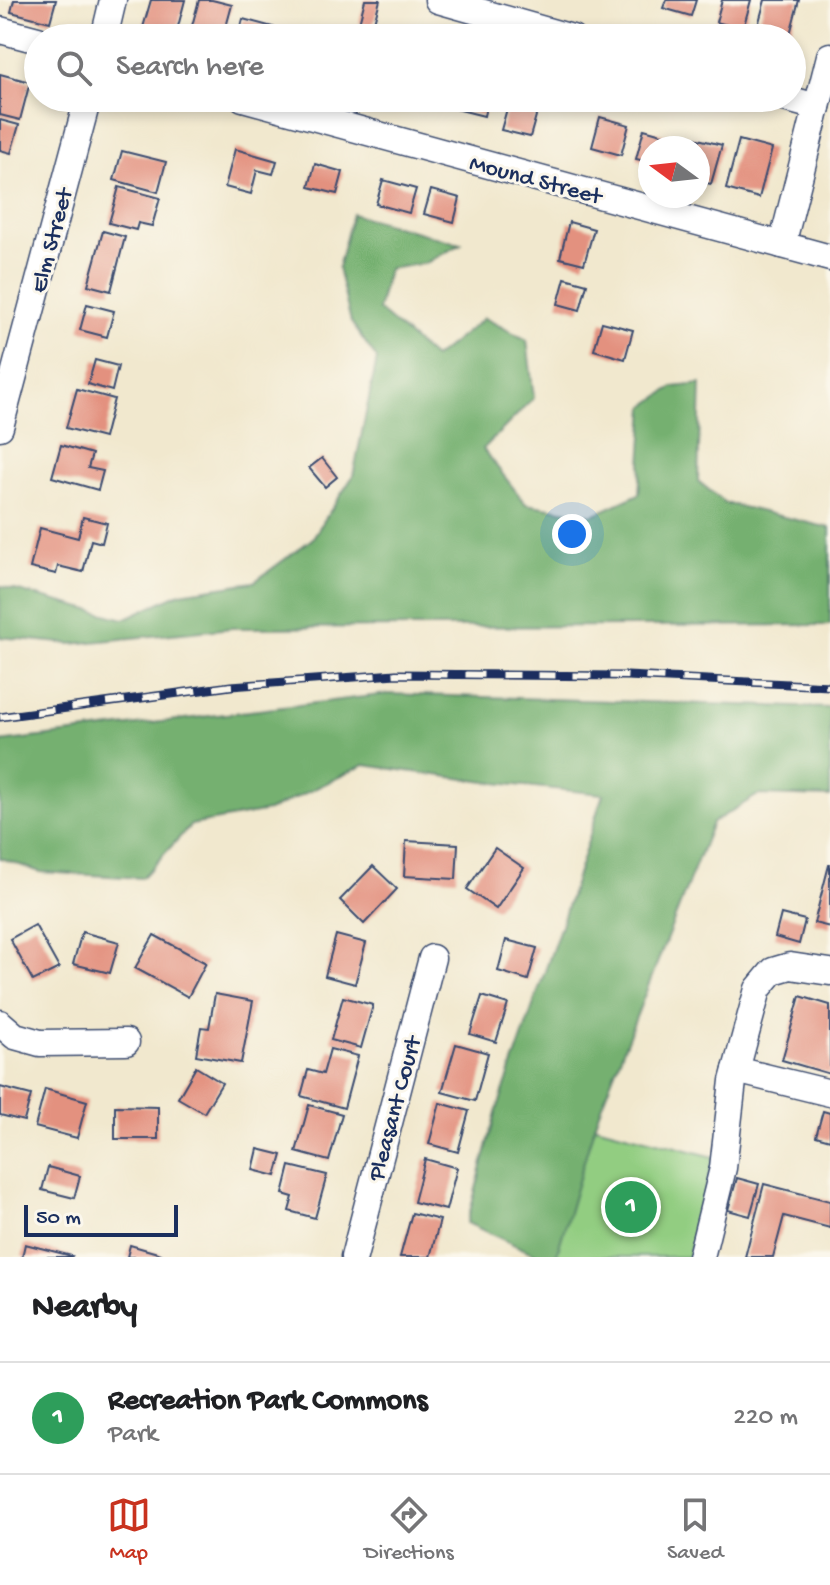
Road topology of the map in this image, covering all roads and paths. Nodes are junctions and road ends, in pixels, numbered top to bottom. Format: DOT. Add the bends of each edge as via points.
graph roads {
  1 [pos="113,0"];
  2 [pos="438,0"];
  3 [pos="107,24"];
  4 [pos="523,24"];
  5 [pos="0,30"];
  6 [pos="24,36"];
  7 [pos="830,56"];
  8 [pos="806,104"];
  9 [pos="817,107"];
  10 [pos="84,112"];
  11 [pos="294,112"];
  12 [pos="782,245"];
  13 [pos="830,258"];
  14 [pos="0,427"];
  15 [pos="432,958"];
  16 [pos="830,972"];
  17 [pos="0,1023"];
  18 [pos="126,1042"];
  19 [pos="736,1070"];
  20 [pos="830,1093"];
  21 [pos="354,1257"];
  22 [pos="701,1257"];
  1 -- 3 [label="street"];
  2 -- 4 [label="street"];
  5 -- 6 [label="street"];
  7 -- 9 [label="street"];
  8 -- 9 [label="street"];
  9 -- 12 [label="street"];
  10 -- 14 [label="street, Elm Street"];
  11 -- 12 [label="street, Mound Street"];
  12 -- 13 [label="street, Mound Street"];
  15 -- 21 [label="street, Pleasant Court"];
  16 -- 19 [label="street" via="790,966 773,971 758,989"];
  17 -- 18 [label="street" via="15,1036 40,1043"];
  19 -- 20 [label="street"];
  19 -- 22 [label="street" via="723,1168"];
}
